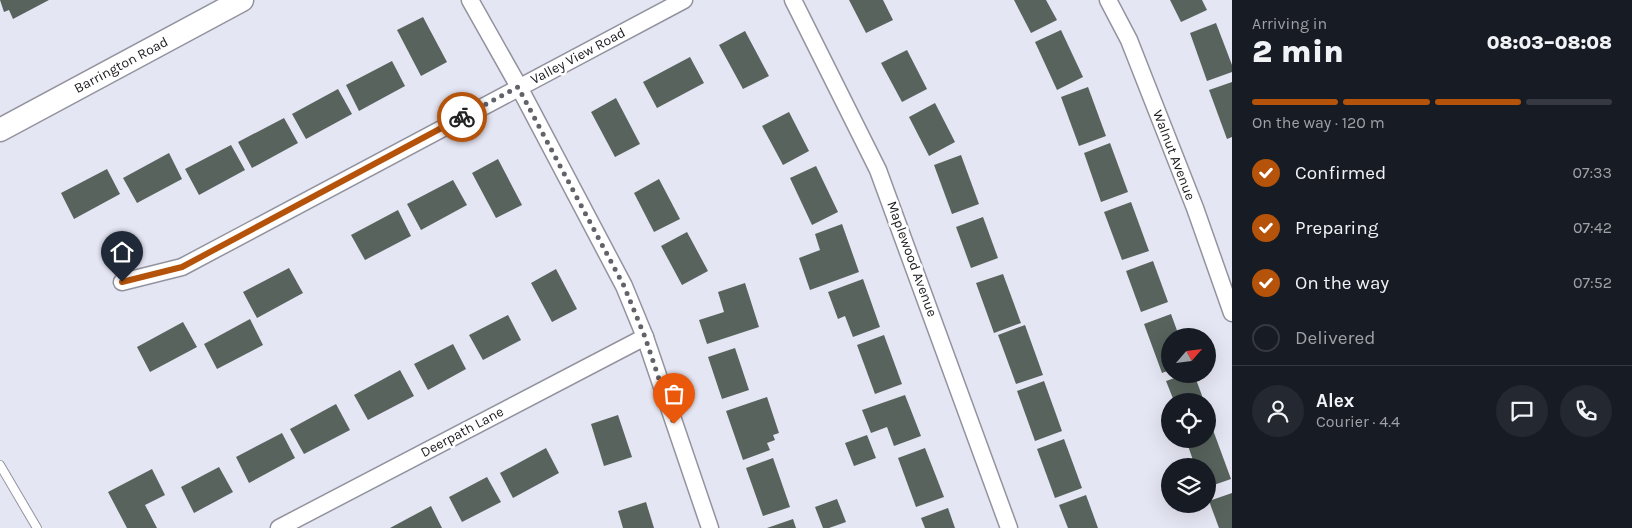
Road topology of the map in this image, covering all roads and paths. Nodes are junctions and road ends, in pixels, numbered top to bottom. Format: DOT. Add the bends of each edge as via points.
graph roads {
  1 [pos="242,0"];
  2 [pos="470,0"];
  3 [pos="684,0"];
  4 [pos="792,0"];
  5 [pos="1108,0"];
  6 [pos="518,87"];
  7 [pos="0,130"];
  8 [pos="122,282"];
  9 [pos="1232,313"];
  10 [pos="645,337"];
  11 [pos="0,465"];
  12 [pos="37,528"];
  13 [pos="279,528"];
  14 [pos="710,528"];
  15 [pos="1009,528"];
  1 -- 7 [label="main road, Barrington Road"];
  2 -- 6 [label="street"];
  3 -- 6 [label="street, Valley View Road"];
  4 -- 15 [label="street, Maplewood Avenue" via="878,170"];
  5 -- 9 [label="street, Walnut Avenue" via="1129,40"];
  6 -- 8 [label="street, Valley View Road" via="182,267"];
  6 -- 10 [label="street" via="624,286"];
  10 -- 13 [label="street, Deerpath Lane"];
  10 -- 14 [label="street"];
  11 -- 12 [label="lane"];
}
